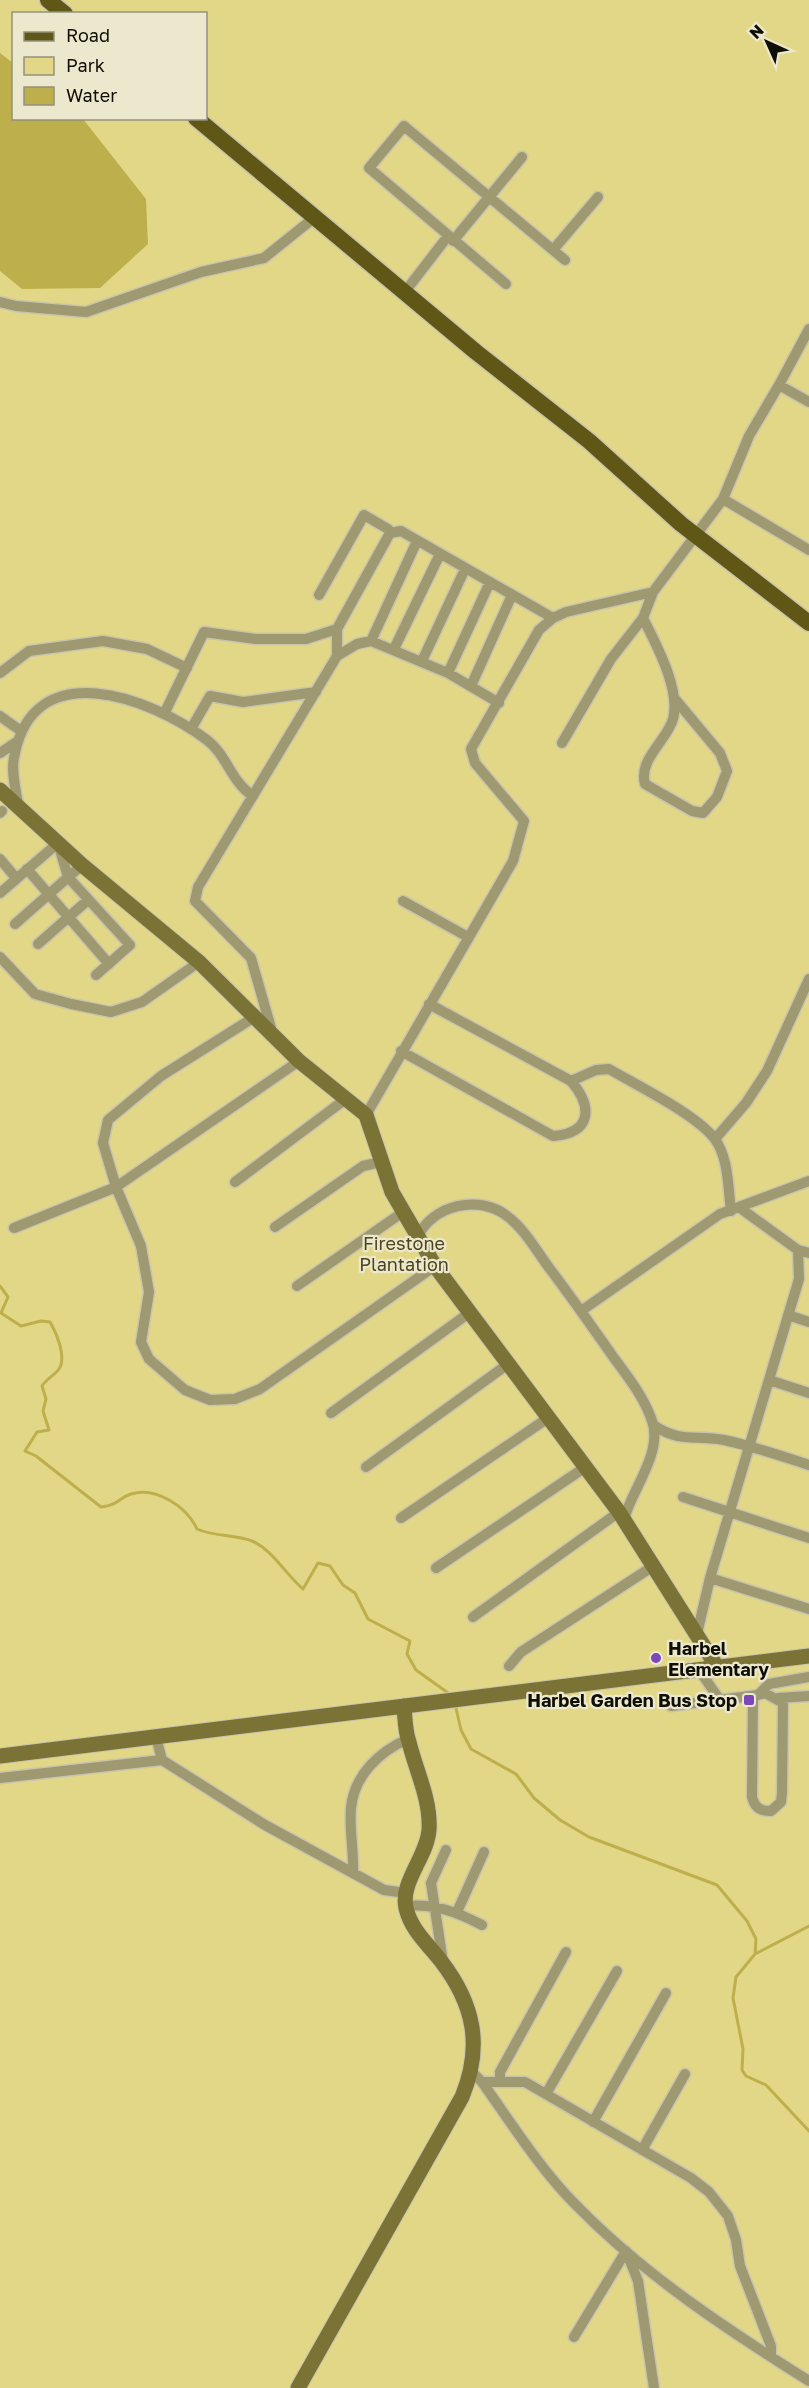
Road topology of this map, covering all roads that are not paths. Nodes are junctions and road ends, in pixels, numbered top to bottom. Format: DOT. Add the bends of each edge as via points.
graph roads {
  1 [pos="48,0"];
  2 [pos="63,12"];
  3 [pos="198,120"];
  4 [pos="522,157"];
  5 [pos="489,197"];
  6 [pos="598,197"];
  7 [pos="315,217"];
  8 [pos="451,238"];
  9 [pos="553,250"];
  10 [pos="565,260"];
  11 [pos="506,284"];
  12 [pos="404,293"];
  13 [pos="0,302"];
  14 [pos="809,329"];
  15 [pos="779,385"];
  16 [pos="809,402"];
  17 [pos="723,499"];
  18 [pos="390,533"];
  19 [pos="696,536"];
  20 [pos="417,541"];
  21 [pos="809,550"];
  22 [pos="440,554"];
  23 [pos="465,568"];
  24 [pos="490,582"];
  25 [pos="653,592"];
  26 [pos="319,595"];
  27 [pos="512,595"];
  28 [pos="553,618"];
  29 [pos="644,618"];
  30 [pos="809,623"];
  31 [pos="337,629"];
  32 [pos="371,641"];
  33 [pos="394,649"];
  34 [pos="338,656"];
  35 [pos="422,661"];
  36 [pos="187,668"];
  37 [pos="0,673"];
  38 [pos="448,673"];
  39 [pos="471,686"];
  40 [pos="316,692"];
  41 [pos="675,699"];
  42 [pos="499,704"];
  43 [pos="164,714"];
  44 [pos="0,716"];
  45 [pos="191,729"];
  46 [pos="19,736"];
  47 [pos="562,742"];
  48 [pos="0,753"];
  49 [pos="0,790"];
  50 [pos="253,796"];
  51 [pos="18,804"];
  52 [pos="58,843"];
  53 [pos="0,859"];
  54 [pos="82,865"];
  55 [pos="27,869"];
  56 [pos="68,877"];
  57 [pos="16,878"];
  58 [pos="0,893"];
  59 [pos="49,894"];
  60 [pos="88,900"];
  61 [pos="403,901"];
  62 [pos="68,917"];
  63 [pos="15,924"];
  64 [pos="468,937"];
  65 [pos="38,944"];
  66 [pos="0,957"];
  67 [pos="199,962"];
  68 [pos="109,964"];
  69 [pos="96,975"];
  70 [pos="809,979"];
  71 [pos="429,1004"];
  72 [pos="255,1016"];
  73 [pos="274,1035"];
  74 [pos="401,1051"];
  75 [pos="299,1061"];
  76 [pos="571,1081"];
  77 [pos="347,1098"];
  78 [pos="366,1115"];
  79 [pos="715,1139"];
  80 [pos="381,1162"];
  81 [pos="809,1181"];
  82 [pos="235,1182"];
  83 [pos="116,1187"];
  84 [pos="735,1209"];
  85 [pos="403,1212"];
  86 [pos="275,1227"];
  87 [pos="14,1228"];
  88 [pos="418,1236"];
  89 [pos="798,1250"];
  90 [pos="809,1253"];
  91 [pos="435,1266"];
  92 [pos="297,1286"];
  93 [pos="581,1311"];
  94 [pos="469,1313"];
  95 [pos="788,1315"];
  96 [pos="809,1323"];
  97 [pos="508,1364"];
  98 [pos="769,1380"];
  99 [pos="809,1393"];
  100 [pos="331,1413"];
  101 [pos="548,1418"];
  102 [pos="653,1425"];
  103 [pos="749,1446"];
  104 [pos="809,1464"];
  105 [pos="587,1466"];
  106 [pos="366,1467"];
  107 [pos="683,1497"];
  108 [pos="729,1513"];
  109 [pos="622,1515"];
  110 [pos="401,1518"];
  111 [pos="809,1538"];
  112 [pos="656,1565"];
  113 [pos="436,1568"];
  114 [pos="710,1578"];
  115 [pos="809,1609"];
  116 [pos="473,1617"];
  117 [pos="697,1634"];
  118 [pos="809,1656"];
  119 [pos="509,1665"];
  120 [pos="717,1667"];
  121 [pos="699,1670"];
  122 [pos="809,1677"];
  123 [pos="755,1696"];
  124 [pos="809,1696"];
  125 [pos="778,1698"];
  126 [pos="720,1700"];
  127 [pos="404,1706"];
  128 [pos="671,1706"];
  129 [pos="156,1737"];
  130 [pos="408,1739"];
  131 [pos="0,1756"];
  132 [pos="162,1760"];
  133 [pos="0,1778"];
  134 [pos="446,1850"];
  135 [pos="484,1852"];
  136 [pos="353,1873"];
  137 [pos="405,1900"];
  138 [pos="432,1906"];
  139 [pos="458,1912"];
  140 [pos="482,1925"];
  141 [pos="566,1952"];
  142 [pos="442,1963"];
  143 [pos="617,1971"];
  144 [pos="666,1993"];
  145 [pos="685,2074"];
  146 [pos="477,2077"];
  147 [pos="500,2082"];
  148 [pos="546,2094"];
  149 [pos="593,2122"];
  150 [pos="642,2150"];
  151 [pos="626,2251"];
  152 [pos="574,2337"];
  153 [pos="771,2357"];
  154 [pos="809,2381"];
  155 [pos="298,2388"];
  156 [pos="654,2388"];
  1 -- 2 [label="main road"];
  3 -- 7 [label="main road"];
  4 -- 5 [label="street"];
  5 -- 8 [label="street"];
  5 -- 8 [label="street" via="404,126 369,168"];
  5 -- 9 [label="street"];
  6 -- 9 [label="street"];
  7 -- 12 [label="main road"];
  7 -- 13 [label="street" via="264,258 201,273 86,312"];
  8 -- 11 [label="street"];
  8 -- 12 [label="street"];
  9 -- 10 [label="street"];
  12 -- 19 [label="main road" via="589,441"];
  14 -- 15 [label="street"];
  15 -- 16 [label="street"];
  15 -- 17 [label="street" via="749,436"];
  17 -- 19 [label="street"];
  17 -- 21 [label="street"];
  18 -- 20 [label="street" via="401,531"];
  18 -- 26 [label="street" via="364,515"];
  18 -- 31 [label="street"];
  19 -- 25 [label="street"];
  19 -- 30 [label="main road"];
  20 -- 22 [label="street"];
  20 -- 32 [label="street"];
  22 -- 23 [label="street"];
  22 -- 33 [label="street"];
  23 -- 24 [label="street"];
  23 -- 35 [label="street"];
  24 -- 27 [label="street"];
  24 -- 38 [label="street"];
  25 -- 28 [label="street"];
  25 -- 29 [label="street"];
  27 -- 28 [label="street"];
  27 -- 39 [label="street"];
  28 -- 42 [label="street" via="539,630"];
  29 -- 41 [label="street"];
  29 -- 47 [label="street" via="612,659"];
  31 -- 34 [label="street"];
  31 -- 36 [label="street" via="306,639 256,639 204,632"];
  32 -- 33 [label="street"];
  32 -- 34 [label="street" via="357,644"];
  33 -- 35 [label="street"];
  34 -- 40 [label="street"];
  35 -- 38 [label="street"];
  36 -- 37 [label="street" via="147,649 103,641 29,651"];
  36 -- 43 [label="street"];
  38 -- 39 [label="street"];
  39 -- 42 [label="street"];
  40 -- 45 [label="street" via="243,702 210,696"];
  40 -- 50 [label="street"];
  41 -- 41 [label="street" via="673,719 646,765 645,784 692,811 703,813 717,797 727,771 720,753"];
  42 -- 64 [label="street" via="471,749 475,763 524,821 513,861"];
  43 -- 45 [label="street"];
  43 -- 46 [label="street" via="107,693 73,694 53,699 37,711"];
  44 -- 46 [label="street"];
  45 -- 50 [label="street" via="209,742 240,787"];
  46 -- 48 [label="street"];
  46 -- 51 [label="street" via="13,761"];
  49 -- 51 [label="street"];
  50 -- 73 [label="street" via="198,886 195,900 251,958"];
  51 -- 52 [label="street"];
  52 -- 54 [label="street"];
  52 -- 55 [label="street"];
  52 -- 56 [label="street"];
  53 -- 57 [label="street"];
  54 -- 56 [label="street"];
  54 -- 67 [label="street"];
  55 -- 57 [label="street"];
  55 -- 59 [label="street"];
  56 -- 59 [label="street"];
  56 -- 60 [label="street"];
  57 -- 58 [label="street"];
  59 -- 62 [label="street"];
  59 -- 63 [label="street"];
  60 -- 62 [label="street"];
  60 -- 68 [label="street" via="130,945"];
  61 -- 64 [label="street"];
  62 -- 65 [label="street"];
  62 -- 68 [label="street"];
  64 -- 71 [label="street"];
  66 -- 67 [label="street" via="35,994 111,1012 142,1002"];
  67 -- 72 [label="street"];
  68 -- 69 [label="street"];
  70 -- 79 [label="street" via="766,1071 746,1103"];
  71 -- 74 [label="street"];
  71 -- 76 [label="street"];
  72 -- 73 [label="street"];
  72 -- 83 [label="street" via="161,1076 108,1120 102,1143"];
  73 -- 75 [label="street"];
  74 -- 76 [label="street" via="553,1136 578,1129 585,1117 582,1094"];
  74 -- 78 [label="street"];
  75 -- 77 [label="street"];
  75 -- 83 [label="street"];
  76 -- 79 [label="street" via="609,1069 693,1120"];
  77 -- 78 [label="street"];
  77 -- 82 [label="street"];
  78 -- 80 [label="street"];
  79 -- 84 [label="street"];
  80 -- 85 [label="street"];
  80 -- 86 [label="street" via="363,1166"];
  81 -- 84 [label="street"];
  83 -- 87 [label="street"];
  83 -- 91 [label="street" via="141,1246 149,1292 141,1342 149,1359 185,1390 210,1400 235,1399 260,1389"];
  84 -- 89 [label="street"];
  84 -- 93 [label="street" via="720,1214"];
  85 -- 88 [label="street"];
  85 -- 92 [label="street"];
  88 -- 91 [label="street"];
  88 -- 93 [label="street" via="424,1223 443,1210 468,1204 489,1207 519,1227"];
  89 -- 90 [label="street"];
  89 -- 95 [label="street" via="799,1279"];
  91 -- 94 [label="street"];
  93 -- 102 [label="street" via="640,1395"];
  94 -- 97 [label="street"];
  94 -- 100 [label="street"];
  95 -- 96 [label="street"];
  95 -- 98 [label="street"];
  97 -- 101 [label="street"];
  97 -- 106 [label="street"];
  98 -- 99 [label="street"];
  98 -- 103 [label="street"];
  101 -- 105 [label="street"];
  101 -- 110 [label="street"];
  102 -- 103 [label="street" via="668,1435 722,1439"];
  102 -- 109 [label="street" via="649,1460"];
  103 -- 104 [label="street"];
  103 -- 108 [label="street"];
  105 -- 109 [label="street"];
  105 -- 113 [label="street"];
  107 -- 108 [label="street"];
  108 -- 111 [label="street"];
  108 -- 114 [label="street"];
  109 -- 112 [label="street"];
  109 -- 116 [label="street"];
  112 -- 117 [label="street"];
  112 -- 119 [label="street" via="521,1652"];
  114 -- 115 [label="street"];
  114 -- 117 [label="street"];
  117 -- 120 [label="street"];
  118 -- 120 [label="street"];
  120 -- 121 [label="street"];
  121 -- 126 [label="street"];
  121 -- 127 [label="street"];
  122 -- 123 [label="street" via="770,1684"];
  123 -- 125 [label="street" via="765,1693"];
  123 -- 125 [label="street" via="752,1797 762,1811 771,1811 781,1802 783,1703"];
  123 -- 126 [label="street"];
  124 -- 125 [label="street"];
  126 -- 128 [label="street"];
  127 -- 129 [label="street"];
  127 -- 130 [label="street"];
  129 -- 131 [label="street"];
  129 -- 132 [label="street"];
  130 -- 136 [label="street" via="374,1759 356,1792 351,1806"];
  130 -- 137 [label="street" via="429,1811 429,1833"];
  132 -- 133 [label="street"];
  132 -- 136 [label="street"];
  134 -- 138 [label="street" via="431,1883"];
  135 -- 139 [label="street"];
  136 -- 137 [label="street"];
  137 -- 138 [label="street"];
  137 -- 142 [label="street" via="412,1926"];
  138 -- 139 [label="street"];
  138 -- 142 [label="street"];
  139 -- 140 [label="street"];
  141 -- 147 [label="street" via="500,2072"];
  142 -- 146 [label="street" via="470,2014"];
  143 -- 148 [label="street"];
  144 -- 149 [label="street"];
  145 -- 150 [label="street"];
  146 -- 147 [label="street"];
  146 -- 151 [label="street" via="546,2172 576,2206"];
  146 -- 155 [label="street" via="462,2097"];
  147 -- 148 [label="street" via="525,2082"];
  148 -- 149 [label="street"];
  149 -- 150 [label="street"];
  150 -- 153 [label="street" via="691,2178 709,2192 728,2216 740,2266 771,2346"];
  151 -- 152 [label="street"];
  151 -- 153 [label="street"];
  151 -- 156 [label="street" via="638,2281"];
  153 -- 154 [label="street"];
}
